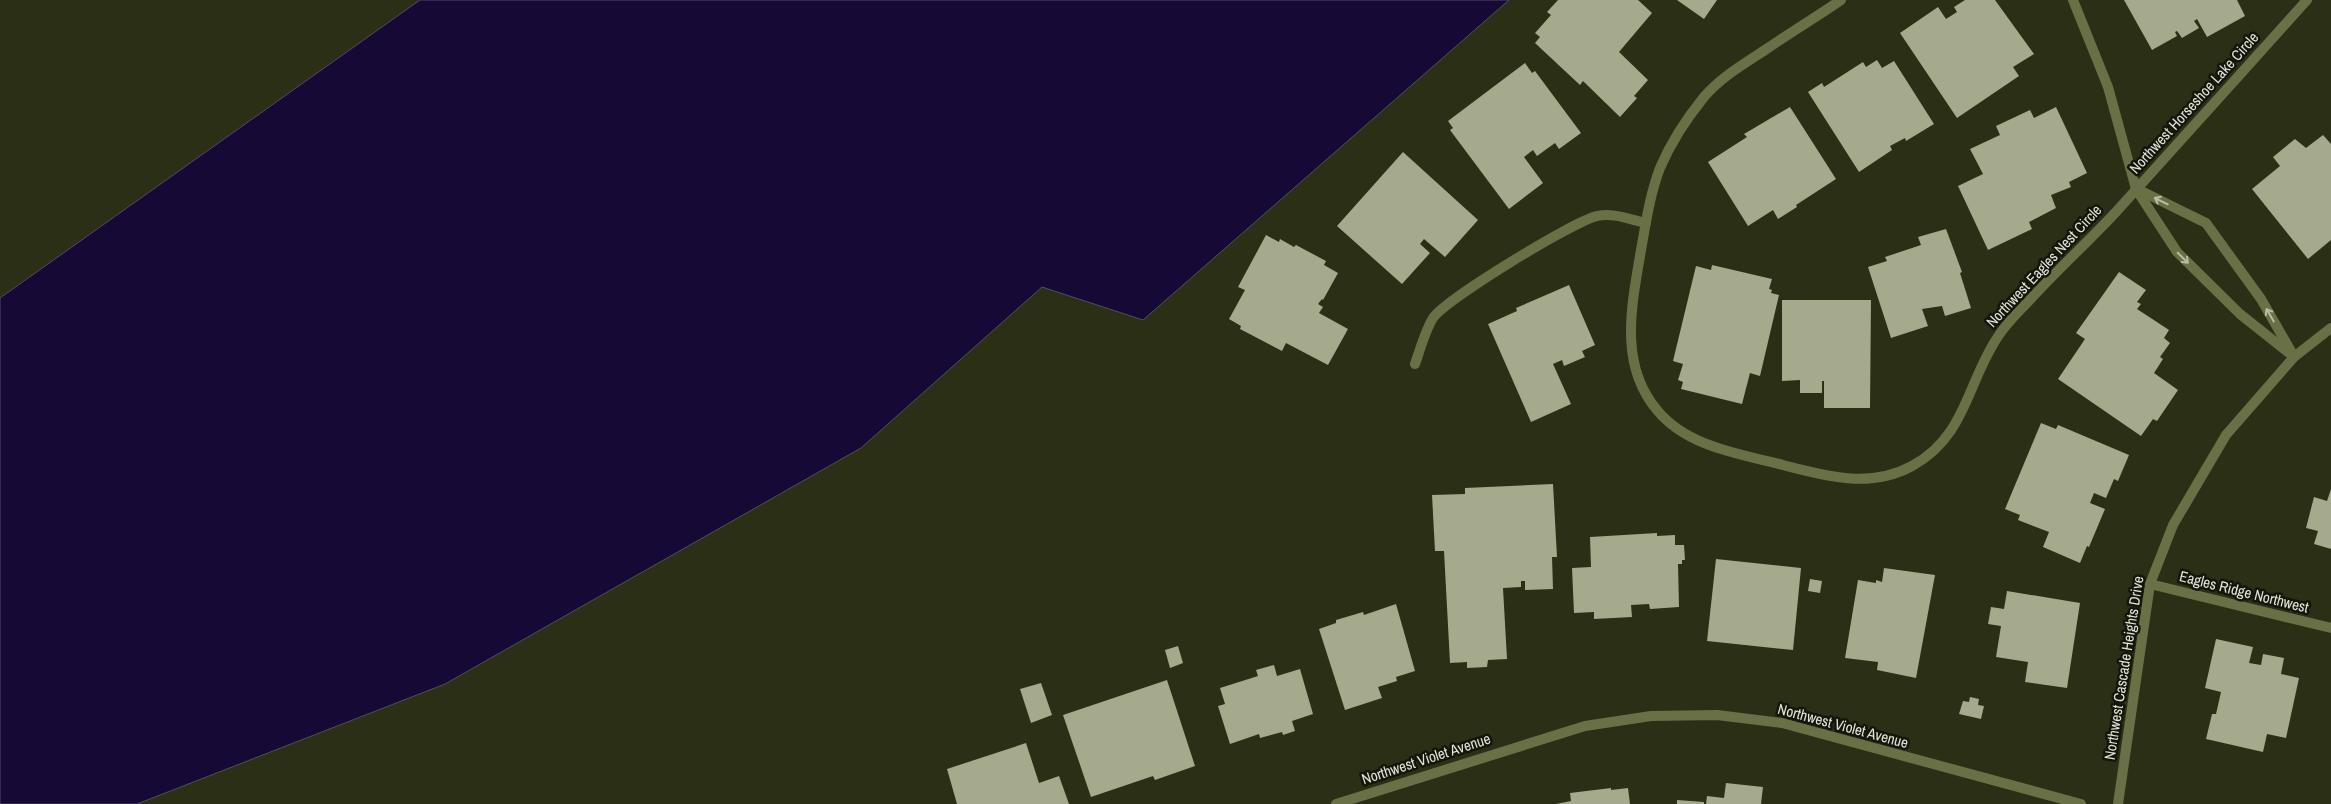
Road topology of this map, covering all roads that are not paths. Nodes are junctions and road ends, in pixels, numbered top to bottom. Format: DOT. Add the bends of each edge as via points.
graph roads {
  1 [pos="1841,0"];
  2 [pos="2073,0"];
  3 [pos="2307,0"];
  4 [pos="2136,189"];
  5 [pos="1646,224"];
  6 [pos="2331,328"];
  7 [pos="2294,358"];
  8 [pos="1415,364"];
  9 [pos="2150,584"];
  10 [pos="2331,628"];
  11 [pos="1336,804"];
  12 [pos="2081,804"];
  13 [pos="2118,804"];
  1 -- 5 [label="street, Northwest Eagles Nest Circle" via="1731,72 1706,94 1677,134 1660,168"];
  2 -- 4 [label="street, Northwest Horseshoe Lake Circle" via="2108,87"];
  3 -- 4 [label="street, Northwest Horseshoe Lake Circle"];
  4 -- 5 [label="street, Northwest Eagles Nest Circle" via="2000,333 1949,436 1912,466 1889,475 1854,480 1825,476 1710,446 1676,428 1656,410 1638,380 1630,330"];
  4 -- 7 [label="street, one-way" via="2177,252 2240,314"];
  7 -- 4 [label="street, one-way" via="2261,299 2206,223"];
  5 -- 8 [label="street" via="1614,215 1597,216 1550,239 1447,304 1433,319"];
  6 -- 7 [label="street, Northwest Cascade Heights Drive"];
  7 -- 9 [label="street, Northwest Cascade Heights Drive" via="2226,435 2173,525"];
  9 -- 10 [label="street, Eagles Ridge Northwest"];
  9 -- 13 [label="street, Northwest Cascade Heights Drive"];
  11 -- 12 [label="street, Northwest Violet Avenue" via="1585,726 1651,716 1717,715 1782,723"];
}
